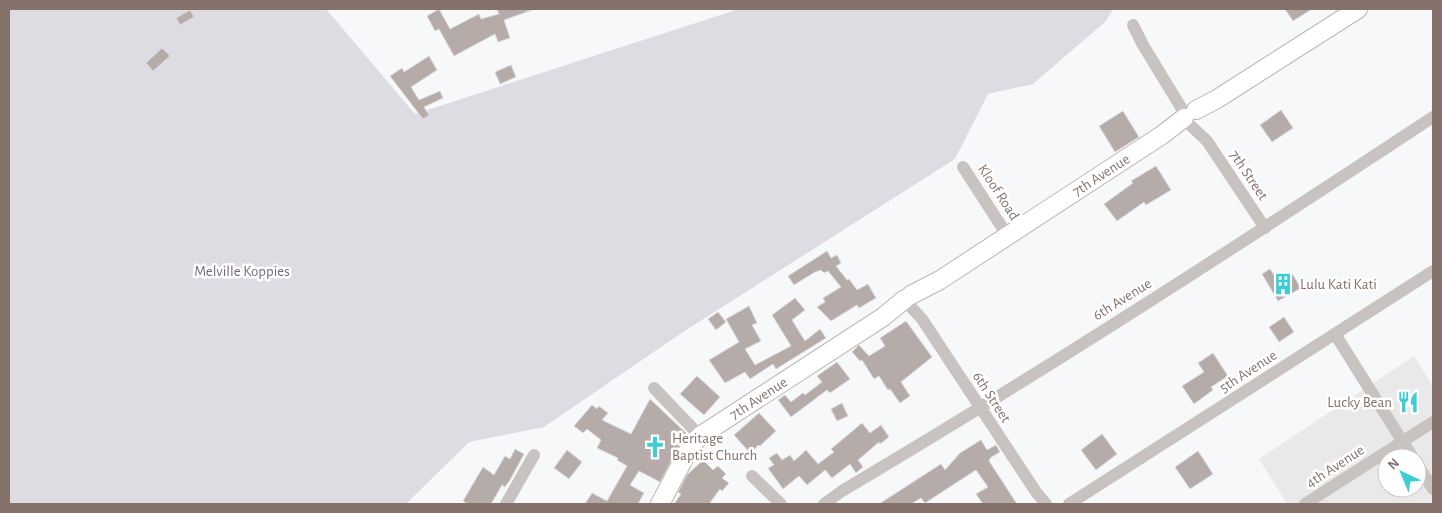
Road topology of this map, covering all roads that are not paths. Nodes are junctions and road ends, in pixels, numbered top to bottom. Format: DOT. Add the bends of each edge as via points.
graph roads {
  1 [pos="1358,9"];
  2 [pos="1133,25"];
  3 [pos="1191,117"];
  4 [pos="1433,117"];
  5 [pos="963,167"];
  6 [pos="1265,228"];
  7 [pos="1007,235"];
  8 [pos="1433,271"];
  9 [pos="912,304"];
  10 [pos="1335,334"];
  11 [pos="654,388"];
  12 [pos="980,410"];
  13 [pos="1433,422"];
  14 [pos="700,436"];
  15 [pos="1402,442"];
  16 [pos="1406,448"];
  17 [pos="534,454"];
  18 [pos="752,476"];
  19 [pos="1038,498"];
  20 [pos="1077,501"];
  21 [pos="506,504"];
  22 [pos="660,504"];
  23 [pos="782,504"];
  24 [pos="824,504"];
  25 [pos="1046,504"];
  26 [pos="1068,504"];
  27 [pos="1305,504"];
  1 -- 3 [label="street, 7th Avenue"];
  2 -- 3 [label="street, 7th Street" via="1154,66"];
  3 -- 6 [label="street, 7th Street"];
  3 -- 7 [label="street, 7th Avenue"];
  4 -- 6 [label="street, 6th Avenue"];
  5 -- 7 [label="street, Kloof Road"];
  6 -- 12 [label="street, 6th Avenue"];
  7 -- 9 [label="street, 7th Avenue" via="940,280"];
  8 -- 10 [label="street, 5th Avenue"];
  9 -- 12 [label="street, 6th Street"];
  9 -- 14 [label="street, 7th Avenue" via="883,317"];
  10 -- 15 [label="street"];
  10 -- 20 [label="street, 5th Avenue"];
  11 -- 14 [label="street"];
  12 -- 19 [label="street, 6th Street"];
  12 -- 24 [label="street, 6th Avenue"];
  13 -- 15 [label="street, 4th Avenue"];
  14 -- 22 [label="street, 7th Avenue" via="690,447"];
  15 -- 16 [label="street"];
  15 -- 27 [label="street, 4th Avenue"];
  17 -- 21 [label="street"];
  18 -- 23 [label="street"];
  19 -- 25 [label="street, 6th Street"];
  20 -- 26 [label="street, 5th Avenue"];
}
